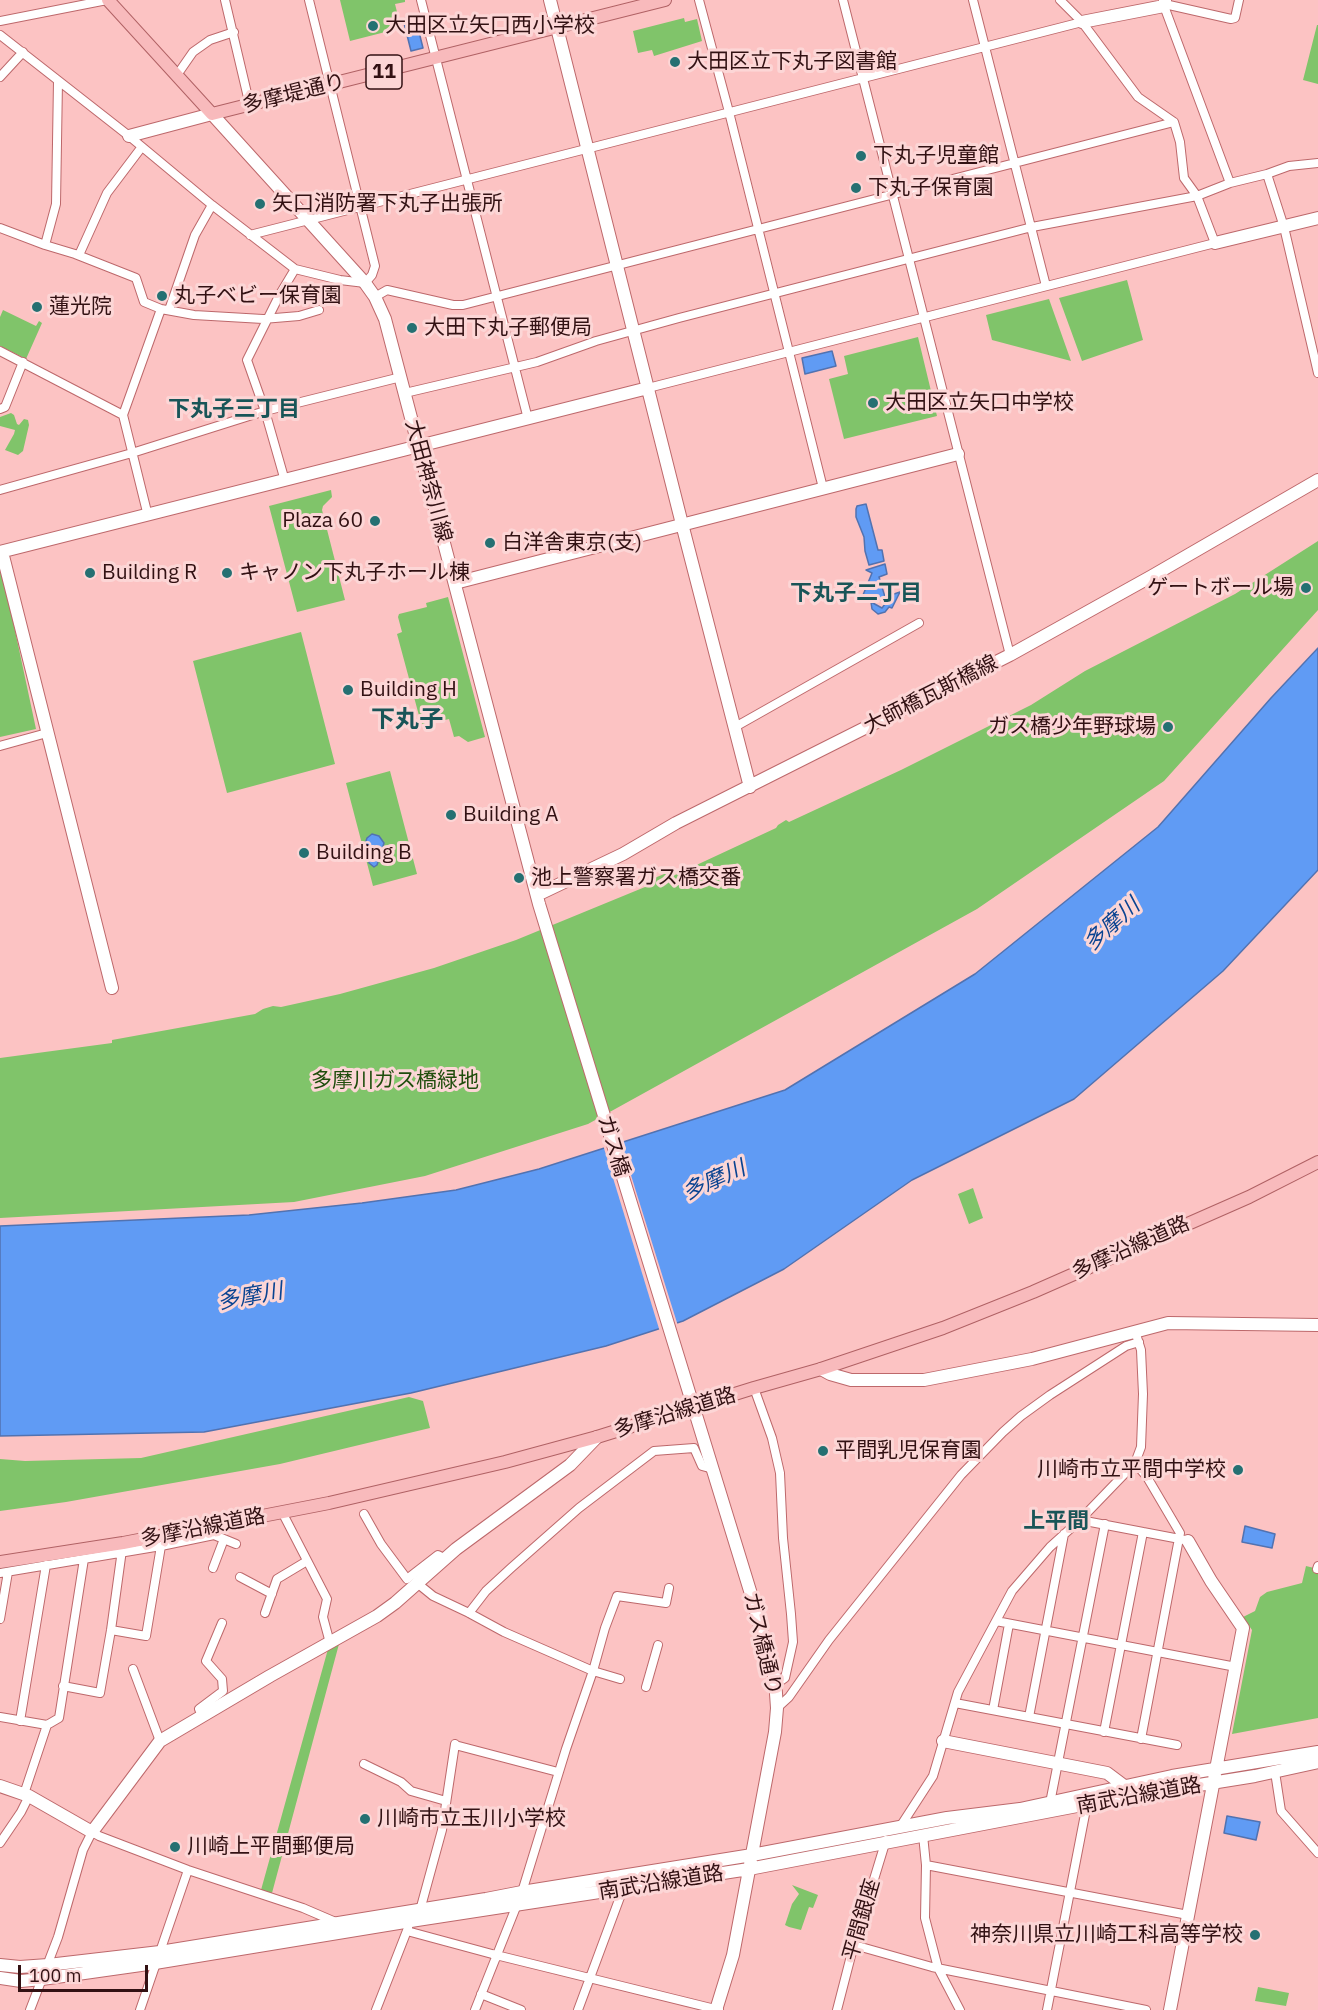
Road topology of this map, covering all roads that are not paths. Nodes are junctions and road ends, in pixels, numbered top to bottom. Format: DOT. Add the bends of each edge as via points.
graph roads {
  1 [pos="107,0"];
  2 [pos="225,0"];
  3 [pos="309,0"];
  4 [pos="421,0"];
  5 [pos="550,0"];
  6 [pos="665,0"];
  7 [pos="699,0"];
  8 [pos="843,0"];
  9 [pos="973,0"];
  10 [pos="1060,0"];
  11 [pos="1239,0"];
  12 [pos="1164,3"];
  13 [pos="1130,6"];
  14 [pos="0,21"];
  15 [pos="1082,22"];
  16 [pos="557,28"];
  17 [pos="234,32"];
  18 [pos="0,35"];
  19 [pos="984,46"];
  20 [pos="23,52"];
  21 [pos="436,58"];
  22 [pos="177,75"];
  23 [pos="0,76"];
  24 [pos="863,77"];
  25 [pos="58,81"];
  26 [pos="330,84"];
  27 [pos="250,106"];
  28 [pos="729,112"];
  29 [pos="212,114"];
  30 [pos="1174,122"];
  31 [pos="129,136"];
  32 [pos="141,148"];
  33 [pos="587,148"];
  34 [pos="1016,163"];
  35 [pos="1318,163"];
  36 [pos="1267,174"];
  37 [pos="467,180"];
  38 [pos="1230,183"];
  39 [pos="892,194"];
  40 [pos="1197,196"];
  41 [pos="212,205"];
  42 [pos="361,206"];
  43 [pos="1318,218"];
  44 [pos="308,220"];
  45 [pos="1032,226"];
  46 [pos="1284,227"];
  47 [pos="0,228"];
  48 [pos="758,229"];
  49 [pos="250,235"];
  50 [pos="1215,243"];
  51 [pos="45,245"];
  52 [pos="79,255"];
  53 [pos="908,259"];
  54 [pos="617,266"];
  55 [pos="295,269"];
  56 [pos="365,282"];
  57 [pos="1046,286"];
  58 [pos="774,292"];
  59 [pos="496,296"];
  60 [pos="375,297"];
  61 [pos="165,309"];
  62 [pos="319,310"];
  63 [pos="923,317"];
  64 [pos="267,318"];
  65 [pos="633,330"];
  66 [pos="0,351"];
  67 [pos="788,352"];
  68 [pos="23,362"];
  69 [pos="515,367"];
  70 [pos="1318,374"];
  71 [pos="401,377"];
  72 [pos="648,388"];
  73 [pos="405,393"];
  74 [pos="0,409"];
  75 [pos="265,411"];
  76 [pos="123,416"];
  77 [pos="528,419"];
  78 [pos="419,446"];
  79 [pos="132,453"];
  80 [pos="958,454"];
  81 [pos="1318,480"];
  82 [pos="285,481"];
  83 [pos="823,488"];
  84 [pos="0,490"];
  85 [pos="148,516"];
  86 [pos="682,524"];
  87 [pos="1,549"];
  88 [pos="455,583"];
  89 [pos="919,623"];
  90 [pos="1010,655"];
  91 [pos="735,727"];
  92 [pos="47,733"];
  93 [pos="0,746"];
  94 [pos="750,787"];
  95 [pos="538,900"];
  96 [pos="112,988"];
  97 [pos="1318,1162"];
  98 [pos="1318,1325"];
  99 [pos="1137,1337"];
  100 [pos="821,1369"];
  101 [pos="687,1388"];
  102 [pos="754,1388"];
  103 [pos="693,1407"];
  104 [pos="597,1437"];
  105 [pos="1135,1463"];
  106 [pos="713,1468"];
  107 [pos="282,1512"];
  108 [pos="364,1514"];
  109 [pos="1080,1520"];
  110 [pos="1105,1524"];
  111 [pos="213,1531"];
  112 [pos="1143,1532"];
  113 [pos="1064,1534"];
  114 [pos="224,1539"];
  115 [pos="1184,1539"];
  116 [pos="237,1544"];
  117 [pos="161,1546"];
  118 [pos="122,1548"];
  119 [pos="444,1558"];
  120 [pos="84,1559"];
  121 [pos="307,1561"];
  122 [pos="46,1565"];
  123 [pos="213,1568"];
  124 [pos="3,1569"];
  125 [pos="240,1577"];
  126 [pos="417,1583"];
  127 [pos="669,1588"];
  128 [pos="272,1594"];
  129 [pos="265,1613"];
  130 [pos="470,1613"];
  131 [pos="0,1619"];
  132 [pos="996,1621"];
  133 [pos="222,1623"];
  134 [pos="1009,1624"];
  135 [pos="111,1630"];
  136 [pos="1046,1630"];
  137 [pos="1084,1638"];
  138 [pos="330,1643"];
  139 [pos="657,1645"];
  140 [pos="1121,1645"];
  141 [pos="1158,1652"];
  142 [pos="1236,1667"];
  143 [pos="133,1669"];
  144 [pos="593,1671"];
  145 [pos="620,1679"];
  146 [pos="775,1685"];
  147 [pos="63,1686"];
  148 [pos="646,1687"];
  149 [pos="955,1703"];
  150 [pos="777,1708"];
  151 [pos="993,1710"];
  152 [pos="202,1716"];
  153 [pos="0,1717"];
  154 [pos="1029,1717"];
  155 [pos="21,1720"];
  156 [pos="47,1725"];
  157 [pos="1066,1725"];
  158 [pos="1104,1732"];
  159 [pos="1141,1739"];
  160 [pos="943,1741"];
  161 [pos="160,1742"];
  162 [pos="1178,1745"];
  163 [pos="1318,1752"];
  164 [pos="1059,1762"];
  165 [pos="1318,1762"];
  166 [pos="364,1764"];
  167 [pos="1217,1769"];
  168 [pos="558,1772"];
  169 [pos="1275,1772"];
  170 [pos="1214,1782"];
  171 [pos="1123,1785"];
  172 [pos="0,1786"];
  173 [pos="27,1795"];
  174 [pos="446,1801"];
  175 [pos="1050,1803"];
  176 [pos="1087,1804"];
  177 [pos="895,1829"];
  178 [pos="92,1832"];
  179 [pos="923,1834"];
  180 [pos="0,1843"];
  181 [pos="885,1843"];
  182 [pos="1318,1853"];
  183 [pos="752,1855"];
  184 [pos="926,1865"];
  185 [pos="749,1869"];
  186 [pos="188,1870"];
  187 [pos="623,1889"];
  188 [pos="522,1892"];
  189 [pos="1070,1893"];
  190 [pos="517,1905"];
  191 [pos="1188,1915"];
  192 [pos="413,1921"];
  193 [pos="338,1923"];
  194 [pos="854,1945"];
  195 [pos="497,1955"];
  196 [pos="158,1957"];
  197 [pos="0,1965"];
  198 [pos="48,1965"];
  199 [pos="938,1968"];
  200 [pos="0,1978"];
  201 [pos="590,1978"];
  202 [pos="42,1979"];
  203 [pos="1051,1991"];
  204 [pos="481,1994"];
  205 [pos="30,2010"];
  206 [pos="140,2010"];
  207 [pos="376,2010"];
  208 [pos="475,2010"];
  209 [pos="521,2010"];
  210 [pos="578,2010"];
  211 [pos="717,2010"];
  212 [pos="837,2010"];
  213 [pos="960,2010"];
  214 [pos="1047,2010"];
  215 [pos="1146,2010"];
  216 [pos="1170,2010"];
  1 -- 14 [label="street"];
  1 -- 22 [label="main road"];
  2 -- 17 [label="street"];
  3 -- 26 [label="street"];
  4 -- 21 [label="street"];
  5 -- 16 [label="street"];
  6 -- 16 [label="main road, 多摩堤通り / 11"];
  7 -- 28 [label="street"];
  8 -- 24 [label="street"];
  9 -- 19 [label="street"];
  10 -- 15 [label="street"];
  11 -- 12 [label="street" via="1235,18 1231,19"];
  12 -- 13 [label="street"];
  12 -- 38 [label="street"];
  13 -- 15 [label="street"];
  15 -- 19 [label="street"];
  15 -- 30 [label="street" via="1138,97"];
  16 -- 21 [label="main road, 多摩堤通り / 11"];
  16 -- 33 [label="street"];
  17 -- 22 [label="street" via="210,39 193,52"];
  17 -- 27 [label="street"];
  18 -- 20 [label="street"];
  19 -- 24 [label="street"];
  19 -- 34 [label="street"];
  20 -- 23 [label="street"];
  20 -- 25 [label="street"];
  21 -- 26 [label="main road, 多摩堤通り / 11"];
  21 -- 37 [label="street"];
  22 -- 29 [label="main road"];
  24 -- 28 [label="street"];
  24 -- 39 [label="street"];
  25 -- 31 [label="street"];
  25 -- 51 [label="street" via="56,204"];
  26 -- 27 [label="main road, 多摩堤通り / 11"];
  26 -- 42 [label="street"];
  27 -- 29 [label="main road, 多摩堤通り / 11"];
  28 -- 33 [label="street"];
  28 -- 48 [label="street"];
  29 -- 31 [label="street"];
  29 -- 44 [label="street, 大田神奈川線"];
  30 -- 34 [label="street"];
  30 -- 40 [label="street" via="1184,178"];
  31 -- 32 [label="street"];
  32 -- 41 [label="street"];
  32 -- 52 [label="street" via="107,193"];
  33 -- 37 [label="street"];
  33 -- 54 [label="street"];
  34 -- 39 [label="street"];
  34 -- 45 [label="street"];
  35 -- 36 [label="street" via="1289,166"];
  36 -- 38 [label="street"];
  36 -- 46 [label="street"];
  37 -- 42 [label="street"];
  37 -- 59 [label="street"];
  38 -- 40 [label="street"];
  39 -- 48 [label="street"];
  39 -- 53 [label="street"];
  40 -- 45 [label="street"];
  40 -- 50 [label="street"];
  41 -- 49 [label="street"];
  41 -- 61 [label="street" via="195,235"];
  42 -- 44 [label="street"];
  42 -- 56 [label="street" via="375,266"];
  43 -- 46 [label="street"];
  44 -- 49 [label="street"];
  44 -- 56 [label="street, 大田神奈川線"];
  45 -- 53 [label="street"];
  45 -- 57 [label="street"];
  46 -- 50 [label="street"];
  46 -- 70 [label="street"];
  47 -- 51 [label="street"];
  48 -- 54 [label="street"];
  48 -- 58 [label="street"];
  49 -- 55 [label="street"];
  50 -- 57 [label="street"];
  51 -- 52 [label="street"];
  52 -- 61 [label="street" via="136,278 144,302"];
  53 -- 58 [label="street"];
  53 -- 63 [label="street"];
  54 -- 59 [label="street"];
  54 -- 65 [label="street"];
  55 -- 56 [label="street" via="352,283"];
  55 -- 64 [label="street"];
  56 -- 60 [label="street, 大田神奈川線"];
  57 -- 63 [label="street"];
  58 -- 65 [label="street"];
  58 -- 67 [label="street"];
  59 -- 60 [label="street" via="459,306 387,290"];
  59 -- 69 [label="street"];
  60 -- 71 [label="street, 大田神奈川線"];
  61 -- 64 [label="street" via="228,318"];
  61 -- 76 [label="street"];
  62 -- 64 [label="street"];
  63 -- 67 [label="street"];
  63 -- 80 [label="street"];
  64 -- 75 [label="street" via="247,360"];
  65 -- 69 [label="street"];
  65 -- 72 [label="street"];
  66 -- 68 [label="street"];
  67 -- 72 [label="street"];
  67 -- 83 [label="street"];
  68 -- 74 [label="street" via="5,407"];
  68 -- 76 [label="street"];
  69 -- 73 [label="street"];
  69 -- 77 [label="street"];
  71 -- 73 [label="street, 大田神奈川線"];
  71 -- 75 [label="street"];
  72 -- 77 [label="street"];
  72 -- 86 [label="street"];
  73 -- 78 [label="street, 大田神奈川線"];
  75 -- 79 [label="street"];
  75 -- 82 [label="street"];
  76 -- 79 [label="street"];
  77 -- 78 [label="street"];
  78 -- 82 [label="street"];
  78 -- 88 [label="street, 大田神奈川線"];
  79 -- 84 [label="street"];
  79 -- 85 [label="street"];
  80 -- 83 [label="street"];
  80 -- 90 [label="street"];
  81 -- 90 [label="street, 大師橋瓦斯橋線"];
  82 -- 85 [label="street"];
  83 -- 86 [label="street"];
  85 -- 87 [label="street"];
  86 -- 88 [label="street"];
  86 -- 91 [label="street"];
  87 -- 92 [label="street"];
  88 -- 95 [label="street, 大田神奈川線"];
  89 -- 91 [label="street"];
  90 -- 94 [label="street, 大師橋瓦斯橋線"];
  91 -- 94 [label="street"];
  92 -- 93 [label="street"];
  92 -- 96 [label="street"];
  94 -- 95 [label="street, 大師橋瓦斯橋線" via="676,823"];
  95 -- 101 [label="street, ガス橋"];
  97 -- 100 [label="main road, 多摩沿線道路" via="1034,1292"];
  98 -- 99 [label="street" via="1178,1323"];
  99 -- 100 [label="street" via="924,1380 851,1380"];
  99 -- 105 [label="street" via="1143,1394 1140,1447"];
  99 -- 150 [label="street" via="1021,1416 961,1475"];
  100 -- 102 [label="main road, 多摩沿線道路"];
  101 -- 103 [label="street, ガス橋通り"];
  102 -- 103 [label="main road, 多摩沿線道路"];
  102 -- 146 [label="street" via="780,1473 793,1642 784,1678"];
  103 -- 104 [label="main road, 多摩沿線道路"];
  103 -- 106 [label="street, ガス橋通り"];
  104 -- 107 [label="main road, 多摩沿線道路" via="505,1462"];
  104 -- 119 [label="street" via="570,1465"];
  105 -- 109 [label="street, 平間銀座"];
  105 -- 115 [label="street"];
  106 -- 130 [label="street" via="702,1466 694,1448 654,1451 579,1508 510,1568"];
  106 -- 146 [label="street, ガス橋通り"];
  107 -- 111 [label="main road, 多摩沿線道路"];
  107 -- 121 [label="street"];
  108 -- 119 [label="street" via="407,1579 438,1555"];
  109 -- 110 [label="street"];
  109 -- 113 [label="street, 平間銀座"];
  110 -- 112 [label="street"];
  110 -- 137 [label="street"];
  111 -- 114 [label="street"];
  111 -- 117 [label="street"];
  111 -- 118 [label="main road, 多摩沿線道路"];
  112 -- 115 [label="street"];
  112 -- 140 [label="street"];
  113 -- 132 [label="street, 平間銀座" via="1012,1591"];
  113 -- 136 [label="street"];
  114 -- 116 [label="street"];
  114 -- 123 [label="street"];
  115 -- 141 [label="street"];
  115 -- 142 [label="street" via="1243,1628"];
  117 -- 118 [label="street"];
  117 -- 135 [label="street" via="146,1636"];
  118 -- 120 [label="street"];
  118 -- 124 [label="main road, 多摩沿線道路"];
  118 -- 135 [label="street"];
  119 -- 126 [label="street"];
  120 -- 122 [label="street"];
  120 -- 147 [label="street"];
  121 -- 128 [label="street" via="277,1579"];
  121 -- 138 [label="street" via="327,1599 323,1617"];
  122 -- 124 [label="street"];
  122 -- 155 [label="street"];
  124 -- 131 [label="street"];
  125 -- 128 [label="street"];
  126 -- 130 [label="street" via="433,1596"];
  126 -- 138 [label="street" via="377,1616"];
  127 -- 144 [label="street" via="666,1603 617,1596"];
  128 -- 129 [label="street"];
  130 -- 144 [label="street"];
  132 -- 134 [label="street"];
  132 -- 149 [label="street, 平間銀座"];
  133 -- 152 [label="street" via="206,1661 222,1679 223,1691 199,1710"];
  134 -- 136 [label="street"];
  134 -- 151 [label="street"];
  135 -- 147 [label="street" via="100,1693"];
  136 -- 137 [label="street"];
  136 -- 154 [label="street"];
  137 -- 140 [label="street"];
  137 -- 157 [label="street"];
  138 -- 152 [label="street"];
  139 -- 148 [label="street"];
  140 -- 141 [label="street"];
  140 -- 158 [label="street"];
  141 -- 142 [label="street"];
  141 -- 159 [label="street"];
  142 -- 167 [label="street"];
  143 -- 161 [label="street"];
  144 -- 145 [label="street"];
  144 -- 168 [label="street"];
  146 -- 150 [label="street, ガス橋通り"];
  147 -- 156 [label="street" via="59,1718"];
  149 -- 151 [label="street"];
  149 -- 160 [label="street, 平間銀座"];
  150 -- 183 [label="street, ガス橋通り"];
  151 -- 154 [label="street"];
  152 -- 161 [label="street"];
  153 -- 155 [label="street"];
  154 -- 157 [label="street"];
  155 -- 156 [label="street"];
  156 -- 173 [label="street"];
  157 -- 158 [label="street"];
  157 -- 164 [label="street"];
  158 -- 159 [label="street"];
  159 -- 162 [label="street"];
  160 -- 164 [label="street"];
  160 -- 177 [label="street, 平間銀座" via="933,1776"];
  161 -- 178 [label="street"];
  163 -- 167 [label="street, 南武沿線道路"];
  164 -- 171 [label="street" via="1107,1773"];
  164 -- 175 [label="street"];
  165 -- 169 [label="street, 南武沿線道路"];
  166 -- 174 [label="street" via="411,1791"];
  167 -- 170 [label="street"];
  167 -- 171 [label="street, 南武沿線道路"];
  168 -- 174 [label="street" via="455,1744"];
  168 -- 188 [label="street"];
  169 -- 170 [label="street, 南武沿線道路"];
  169 -- 182 [label="street" via="1281,1811"];
  170 -- 176 [label="street, 南武沿線道路"];
  170 -- 191 [label="street"];
  171 -- 175 [label="street, 南武沿線道路"];
  172 -- 173 [label="street"];
  173 -- 178 [label="street"];
  173 -- 180 [label="street" via="21,1812"];
  174 -- 192 [label="street" via="442,1830"];
  175 -- 177 [label="street, 南武沿線道路"];
  176 -- 179 [label="street, 南武沿線道路"];
  176 -- 189 [label="street"];
  177 -- 181 [label="street, 平間銀座"];
  177 -- 183 [label="street, 南武沿線道路"];
  178 -- 186 [label="street"];
  178 -- 198 [label="street"];
  179 -- 181 [label="street, 南武沿線道路"];
  179 -- 184 [label="street"];
  181 -- 185 [label="street, 南武沿線道路"];
  181 -- 194 [label="street, 平間銀座"];
  183 -- 185 [label="street, ガス橋通り"];
  183 -- 188 [label="street, 南武沿線道路"];
  184 -- 189 [label="street"];
  184 -- 199 [label="street" via="925,1918"];
  185 -- 187 [label="street, 南武沿線道路"];
  185 -- 211 [label="street, ガス橋通り" via="733,1955"];
  186 -- 193 [label="street"];
  186 -- 196 [label="street"];
  187 -- 190 [label="street, 南武沿線道路"];
  187 -- 201 [label="street"];
  188 -- 190 [label="street"];
  188 -- 192 [label="street, 南武沿線道路"];
  189 -- 191 [label="street"];
  189 -- 203 [label="street"];
  190 -- 192 [label="street, 南武沿線道路"];
  190 -- 195 [label="street"];
  191 -- 216 [label="street"];
  192 -- 193 [label="street, 南武沿線道路"];
  192 -- 195 [label="street"];
  192 -- 196 [label="street, 南武沿線道路"];
  192 -- 207 [label="street"];
  193 -- 196 [label="street, 南武沿線道路"];
  194 -- 199 [label="street"];
  194 -- 212 [label="street, 平間銀座"];
  195 -- 201 [label="street"];
  195 -- 204 [label="street"];
  196 -- 198 [label="street, 南武沿線道路"];
  196 -- 202 [label="street, 南武沿線道路"];
  196 -- 206 [label="street"];
  197 -- 198 [label="street, 南武沿線道路"];
  198 -- 202 [label="street"];
  199 -- 203 [label="street"];
  199 -- 213 [label="street"];
  200 -- 202 [label="street, 南武沿線道路"];
  201 -- 210 [label="street"];
  201 -- 211 [label="street"];
  202 -- 205 [label="street"];
  203 -- 214 [label="street"];
  203 -- 215 [label="street"];
  204 -- 208 [label="street"];
  204 -- 209 [label="street"];
}
